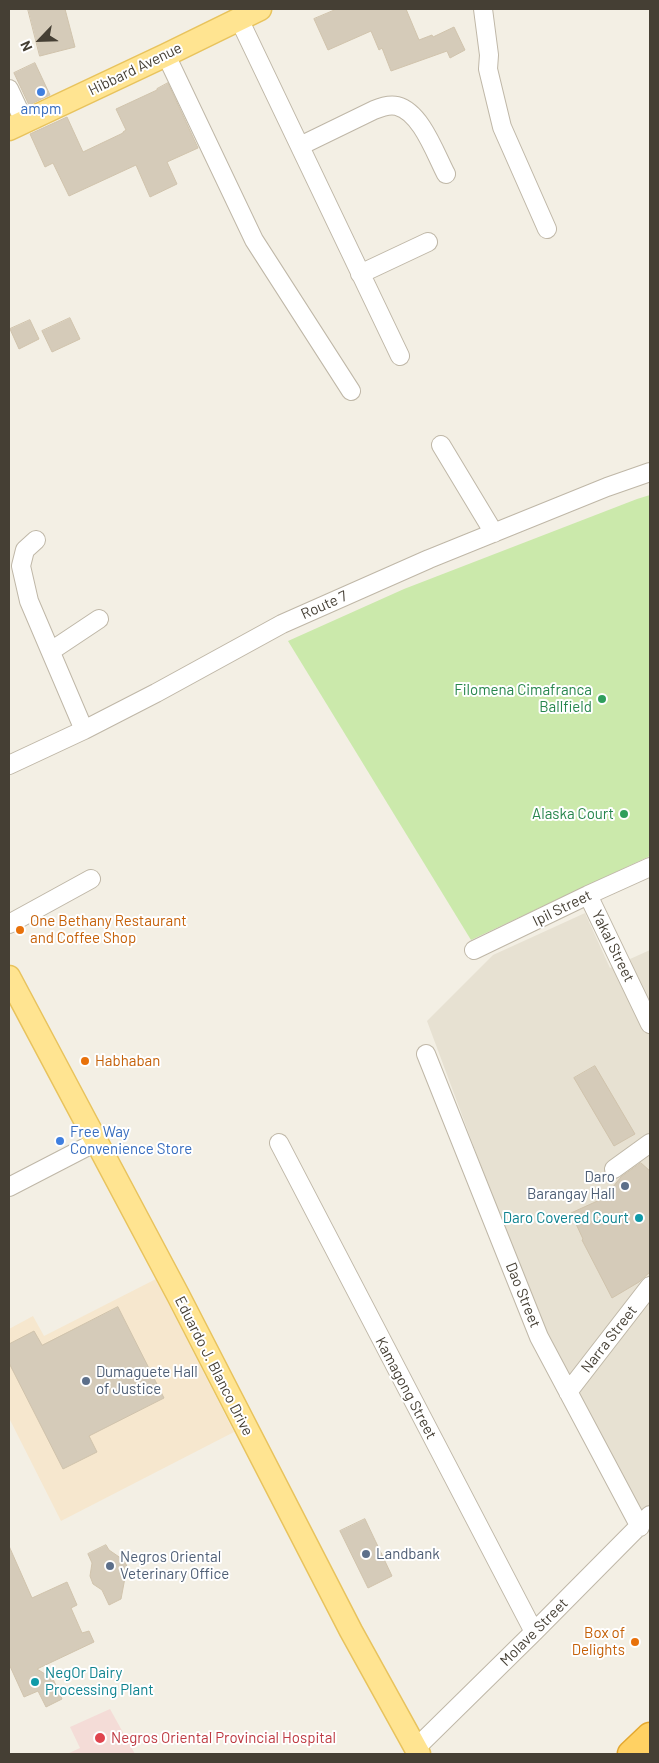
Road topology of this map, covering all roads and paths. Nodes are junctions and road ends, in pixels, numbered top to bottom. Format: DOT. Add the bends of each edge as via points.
graph roads {
  1 [pos="260,9"];
  2 [pos="483,9"];
  3 [pos="239,19"];
  4 [pos="166,55"];
  5 [pos="9,89"];
  6 [pos="16,125"];
  7 [pos="300,146"];
  8 [pos="446,174"];
  9 [pos="547,229"];
  10 [pos="428,242"];
  11 [pos="360,274"];
  12 [pos="400,356"];
  13 [pos="351,391"];
  14 [pos="441,445"];
  15 [pos="650,472"];
  16 [pos="494,533"];
  17 [pos="36,540"];
  18 [pos="99,619"];
  19 [pos="51,651"];
  20 [pos="84,730"];
  21 [pos="9,765"];
  22 [pos="650,867"];
  23 [pos="91,879"];
  24 [pos="588,895"];
  25 [pos="9,924"];
  26 [pos="474,950"];
  27 [pos="9,977"];
  28 [pos="650,1024"];
  29 [pos="426,1054"];
  30 [pos="96,1142"];
  31 [pos="279,1143"];
  32 [pos="650,1143"];
  33 [pos="614,1169"];
  34 [pos="9,1187"];
  35 [pos="650,1286"];
  36 [pos="568,1392"];
  37 [pos="645,1521"];
  38 [pos="534,1632"];
  39 [pos="650,1736"];
  40 [pos="417,1751"];
  41 [pos="631,1754"];
  1 -- 3 [label="main road, Hibbard Avenue"];
  2 -- 9 [label="street" via="488,69 502,127"];
  3 -- 4 [label="main road, Hibbard Avenue"];
  3 -- 7 [label="street"];
  4 -- 6 [label="main road, Hibbard Avenue"];
  4 -- 13 [label="street" via="254,240"];
  5 -- 6 [label="street"];
  7 -- 8 [label="street" via="374,110 386,105 396,106 415,117"];
  7 -- 11 [label="street"];
  10 -- 11 [label="street"];
  11 -- 12 [label="street"];
  14 -- 16 [label="street"];
  15 -- 16 [label="street, Route 7"];
  16 -- 20 [label="street, Route 7" via="282,624"];
  17 -- 19 [label="street" via="25,550 22,566 29,601"];
  18 -- 19 [label="street"];
  19 -- 20 [label="street"];
  20 -- 21 [label="street, Route 7"];
  22 -- 24 [label="street, Ipil Street"];
  23 -- 25 [label="street"];
  24 -- 26 [label="street, Ipil Street"];
  24 -- 28 [label="street, Yakal Street"];
  27 -- 30 [label="main road, Eduardo J. Blanco Drive"];
  29 -- 36 [label="street, Dao Street" via="539,1337"];
  30 -- 34 [label="street"];
  30 -- 40 [label="main road, Eduardo J. Blanco Drive"];
  31 -- 38 [label="street, Kamagong Street"];
  32 -- 33 [label="street"];
  35 -- 36 [label="street, Narra Street"];
  36 -- 37 [label="street, Dao Street"];
  37 -- 38 [label="street, Molave Street"];
  38 -- 40 [label="street, Molave Street"];
  39 -- 41 [label="highway"];
}
